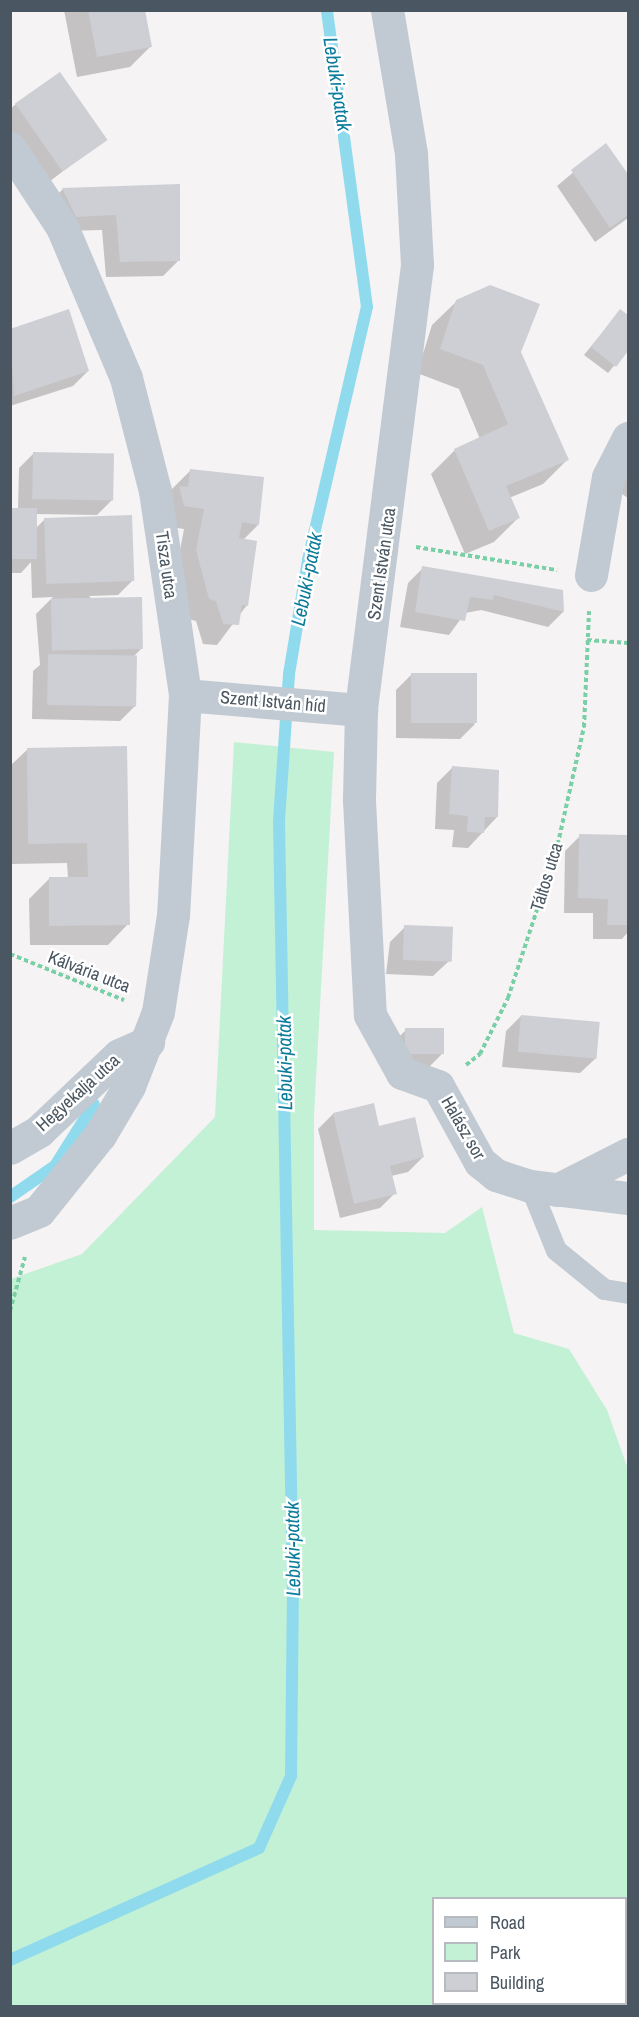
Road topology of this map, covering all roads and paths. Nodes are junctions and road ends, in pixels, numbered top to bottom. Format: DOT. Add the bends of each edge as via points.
graph roads {
  1 [pos="387,10"];
  2 [pos="10,148"];
  3 [pos="628,438"];
  4 [pos="386,542"];
  5 [pos="591,575"];
  6 [pos="628,643"];
  7 [pos="185,695"];
  8 [pos="361,710"];
  9 [pos="10,954"];
  10 [pos="153,1027"];
  11 [pos="438,1086"];
  12 [pos="10,1148"];
  13 [pos="628,1154"];
  14 [pos="543,1188"];
  15 [pos="628,1198"];
  16 [pos="25,1217"];
  17 [pos="628,1293"];
  18 [pos="10,1311"];
  1 -- 4 [label="street, Szent István utca" via="413,166 417,265"];
  2 -- 7 [label="street, Tisza utca" via="62,228 126,378 155,491"];
  3 -- 5 [label="street" via="608,477"];
  4 -- 5 [label="path"];
  4 -- 8 [label="street, Szent István utca"];
  6 -- 11 [label="path, Táltos utca" via="587,640 584,727 556,852 519,964 480,1054"];
  7 -- 8 [label="street, Szent István híd"];
  7 -- 10 [label="street, Tisza utca" via="173,915"];
  8 -- 11 [label="street, Szent István utca" via="359,800 370,1015 402,1073"];
  9 -- 10 [label="path, Kálvária utca"];
  10 -- 12 [label="street, Hegyekalja utca" via="39,1131"];
  10 -- 16 [label="street, Tisza utca" via="100,1136"];
  11 -- 14 [label="street, Halász sor" via="480,1162 496,1175"];
  13 -- 14 [label="street"];
  14 -- 15 [label="street, Halász sor"];
  14 -- 17 [label="lane" via="556,1250 604,1289"];
  16 -- 18 [label="path"];
}
